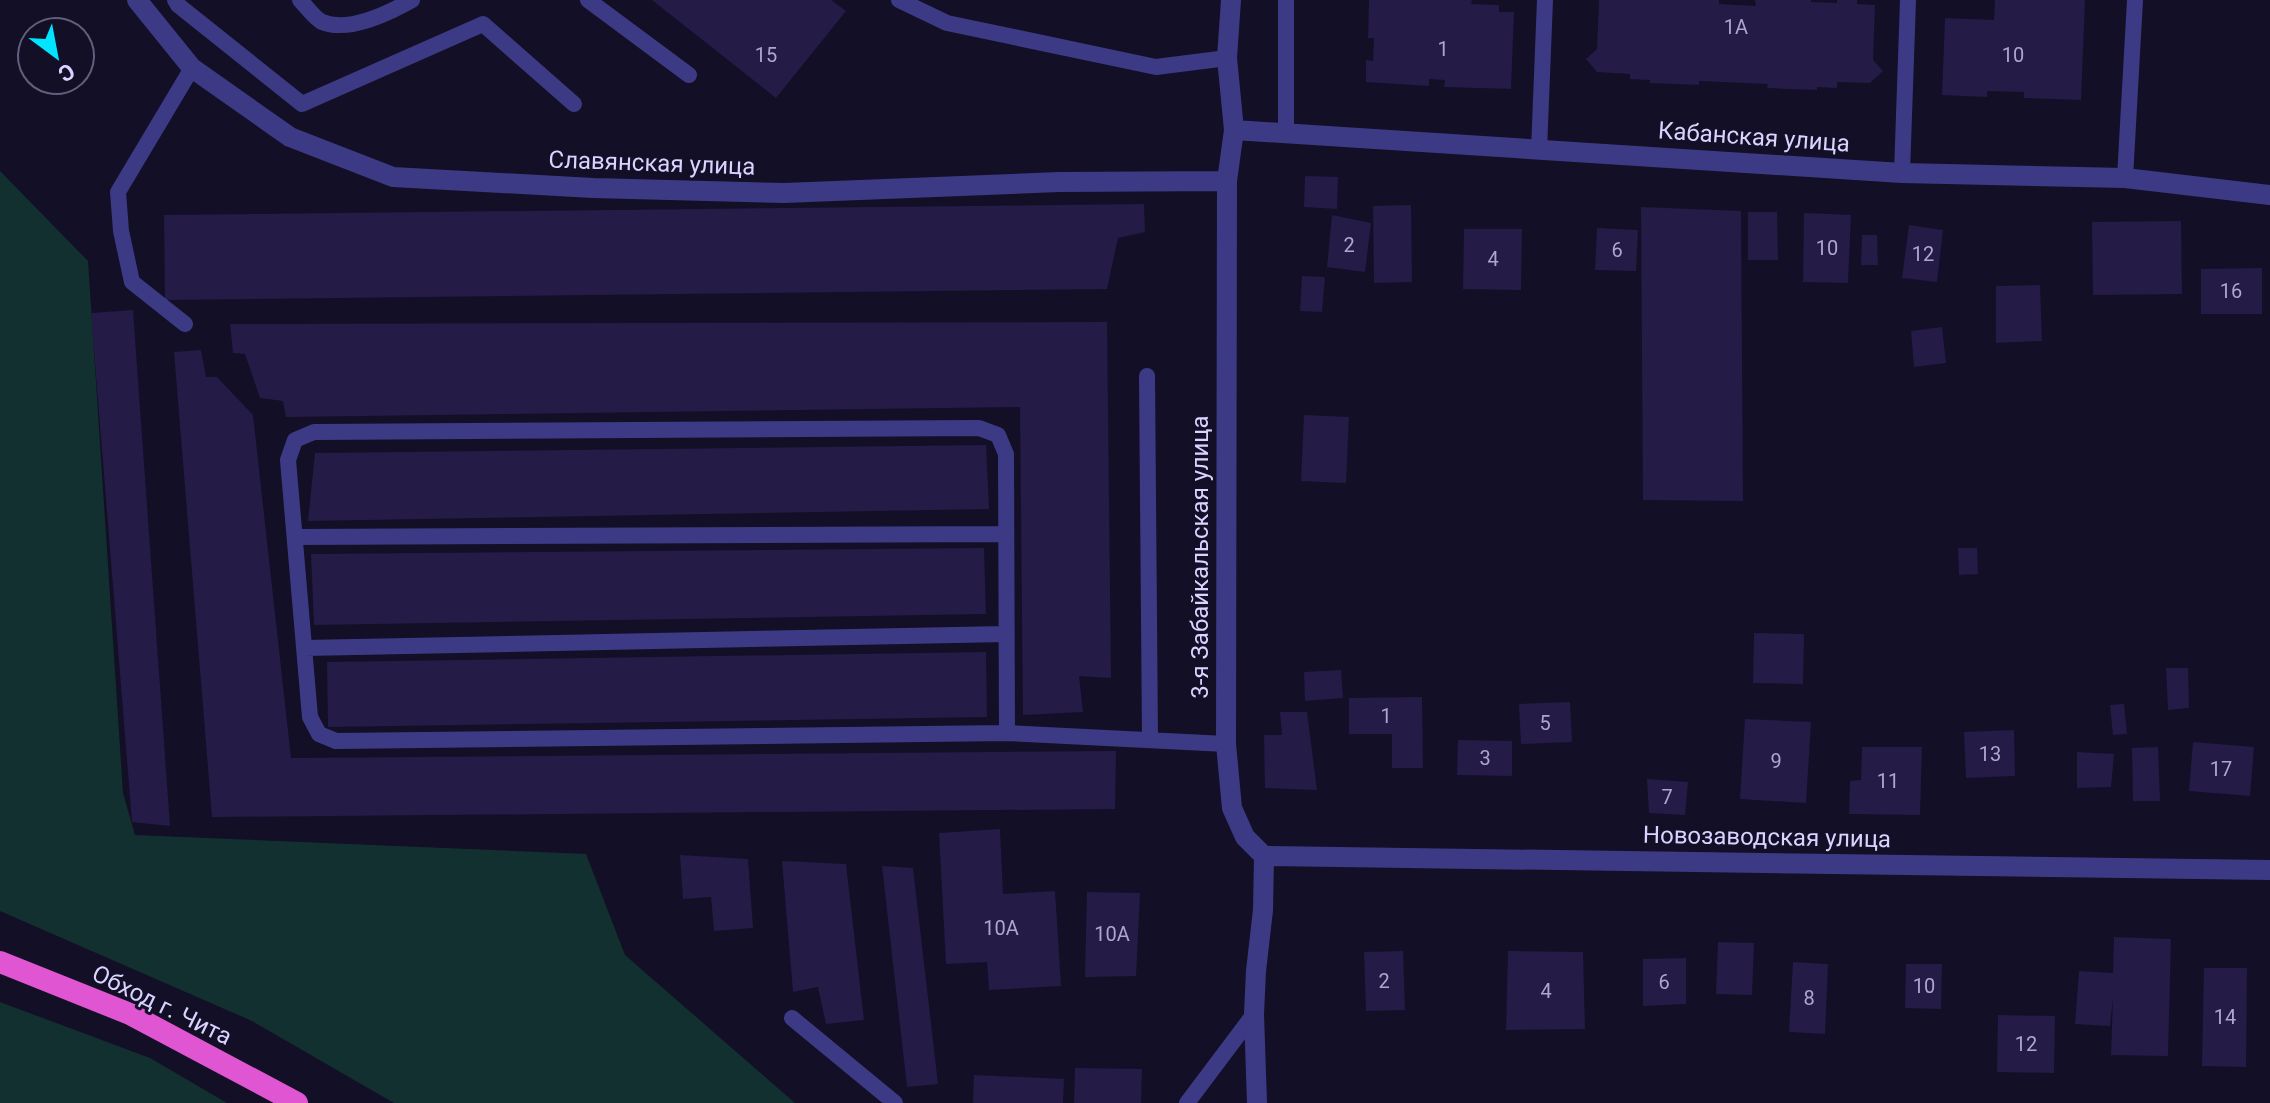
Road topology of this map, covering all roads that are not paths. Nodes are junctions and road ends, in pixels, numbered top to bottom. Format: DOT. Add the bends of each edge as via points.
graph roads {
  1 [pos="137,0"];
  2 [pos="175,0"];
  3 [pos="300,0"];
  4 [pos="412,0"];
  5 [pos="588,0"];
  6 [pos="899,0"];
  7 [pos="1231,0"];
  8 [pos="1286,0"];
  9 [pos="1545,0"];
  10 [pos="1908,0"];
  11 [pos="2135,0"];
  12 [pos="1227,58"];
  13 [pos="192,68"];
  14 [pos="689,75"];
  15 [pos="574,104"];
  16 [pos="1234,130"];
  17 [pos="1286,133"];
  18 [pos="1539,150"];
  19 [pos="1902,173"];
  20 [pos="2125,178"];
  21 [pos="1227,181"];
  22 [pos="2270,195"];
  23 [pos="185,324"];
  24 [pos="1147,376"];
  25 [pos="1006,534"];
  26 [pos="295,537"];
  27 [pos="1006,634"];
  28 [pos="304,648"];
  29 [pos="1007,733"];
  30 [pos="1150,739"];
  31 [pos="1226,744"];
  32 [pos="1264,856"];
  33 [pos="2270,870"];
  34 [pos="0,962"];
  35 [pos="1254,1014"];
  36 [pos="792,1018"];
  37 [pos="297,1103"];
  38 [pos="895,1103"];
  39 [pos="1187,1103"];
  40 [pos="1257,1103"];
  1 -- 13 [label="street, Славянская улица"];
  2 -- 15 [label="lane" via="302,104 483,24"];
  3 -- 4 [label="lane" via="322,22 350,25 386,15"];
  5 -- 14 [label="lane"];
  6 -- 12 [label="lane" via="947,23 1156,67"];
  7 -- 12 [label="street, 3-я Забайкальская улица"];
  8 -- 17 [label="lane"];
  9 -- 18 [label="lane"];
  10 -- 19 [label="lane"];
  11 -- 20 [label="lane"];
  12 -- 16 [label="street, 3-я Забайкальская улица"];
  13 -- 21 [label="street, Славянская улица" via="290,137 393,177 784,193"];
  13 -- 23 [label="lane" via="118,192 132,282"];
  16 -- 17 [label="street, Кабанская улица"];
  16 -- 21 [label="street, 3-я Забайкальская улица"];
  17 -- 18 [label="street, Кабанская улица"];
  18 -- 19 [label="street, Кабанская улица"];
  19 -- 20 [label="street, Кабанская улица"];
  20 -- 22 [label="street, Кабанская улица"];
  21 -- 31 [label="street, 3-я Забайкальская улица"];
  24 -- 30 [label="lane"];
  25 -- 26 [label="lane"];
  25 -- 26 [label="lane" via="1006,454 998,435 964,428 314,432 295,440 288,460"];
  25 -- 27 [label="lane"];
  26 -- 28 [label="lane"];
  27 -- 28 [label="lane"];
  27 -- 29 [label="lane"];
  28 -- 29 [label="lane" via="310,717 319,734 336,741"];
  29 -- 30 [label="lane"];
  30 -- 31 [label="lane"];
  31 -- 32 [label="street, 3-я Забайкальская улица" via="1232,808 1245,837"];
  32 -- 33 [label="street, Новозаводская улица"];
  32 -- 35 [label="street"];
  34 -- 37 [label="highway, Обход г. Чита" via="130,1014"];
  35 -- 39 [label="lane"];
  35 -- 40 [label="street"];
  36 -- 38 [label="lane"];
}
